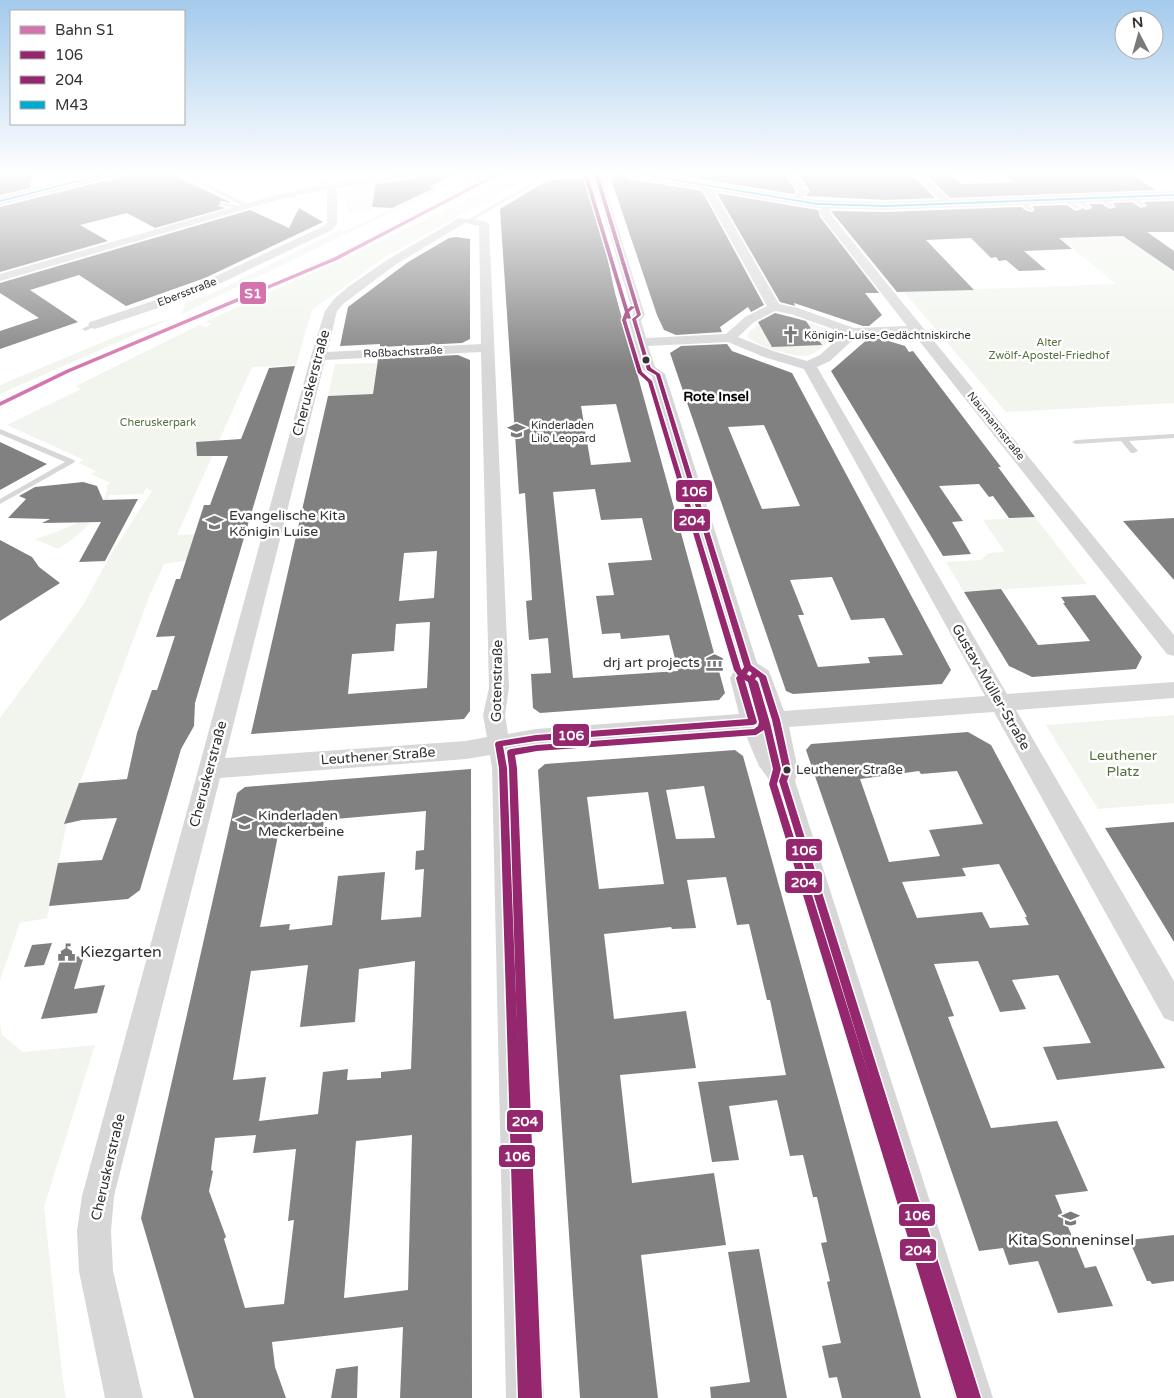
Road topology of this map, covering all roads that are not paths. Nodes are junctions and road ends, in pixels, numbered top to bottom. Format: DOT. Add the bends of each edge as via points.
graph roads {
  1 [pos="135,238"];
  2 [pos="306,238"];
  3 [pos="433,238"];
  4 [pos="484,238"];
  5 [pos="616,238"];
  6 [pos="735,238"];
  7 [pos="844,238"];
  8 [pos="0,278"];
  9 [pos="774,307"];
  10 [pos="639,315"];
  11 [pos="89,327"];
  12 [pos="917,329"];
  13 [pos="853,332"];
  14 [pos="730,338"];
  15 [pos="641,342"];
  16 [pos="655,342"];
  17 [pos="488,348"];
  18 [pos="318,356"];
  19 [pos="660,364"];
  20 [pos="809,366"];
  21 [pos="0,431"];
  22 [pos="1174,436"];
  23 [pos="1122,439"];
  24 [pos="1076,442"];
  25 [pos="1134,451"];
  26 [pos="0,502"];
  27 [pos="1174,649"];
  28 [pos="748,667"];
  29 [pos="1174,690"];
  30 [pos="1000,703"];
  31 [pos="776,720"];
  32 [pos="753,722"];
  33 [pos="499,744"];
  34 [pos="209,769"];
  35 [pos="783,781"];
  36 [pos="1174,1008"];
  37 [pos="124,1398"];
  38 [pos="525,1398"];
  39 [pos="974,1398"];
  1 -- 8 [label="street"];
  2 -- 11 [label="street, Ebersstraße" via="213,283"];
  3 -- 18 [label="street, Cheruskerstraße" via="397,258 333,305"];
  4 -- 17 [label="street, Gotenstraße"];
  5 -- 10 [label="street"];
  6 -- 9 [label="street"];
  7 -- 12 [label="street, Naumannstraße"];
  9 -- 13 [label="street"];
  9 -- 14 [label="street" via="736,329"];
  10 -- 15 [label="street" via="634,319"];
  10 -- 16 [label="street" via="647,318"];
  12 -- 13 [label="street"];
  12 -- 27 [label="street, Naumannstraße"];
  13 -- 20 [label="street" via="824,358"];
  14 -- 16 [label="street"];
  14 -- 20 [label="street" via="745,346"];
  15 -- 16 [label="street"];
  15 -- 19 [label="street" via="649,369"];
  16 -- 19 [label="street"];
  17 -- 18 [label="street, Roßbachstraße"];
  17 -- 33 [label="street, Gotenstraße" via="499,688 494,715"];
  18 -- 34 [label="street, Cheruskerstraße"];
  19 -- 28 [label="street"];
  20 -- 30 [label="street, Gustav-Müller-Straße"];
  21 -- 26 [label="lane" via="71,462"];
  22 -- 23 [label="lane"];
  23 -- 24 [label="lane"];
  23 -- 25 [label="lane"];
  28 -- 31 [label="street" via="762,676"];
  28 -- 32 [label="street" via="740,678"];
  29 -- 30 [label="street, Leuthener Straße"];
  30 -- 31 [label="street, Leuthener Straße"];
  30 -- 36 [label="street, Gustav-Müller-Straße"];
  31 -- 32 [label="street, Leuthener Straße"];
  31 -- 35 [label="street" via="787,770"];
  32 -- 33 [label="street, Leuthener Straße" via="536,738"];
  32 -- 35 [label="street" via="772,771"];
  33 -- 34 [label="street, Leuthener Straße" via="466,750"];
  33 -- 38 [label="street, Gotenstraße" via="503,768"];
  34 -- 37 [label="street, Cheruskerstraße" via="96,1212 96,1271"];
  35 -- 39 [label="street"];
}
